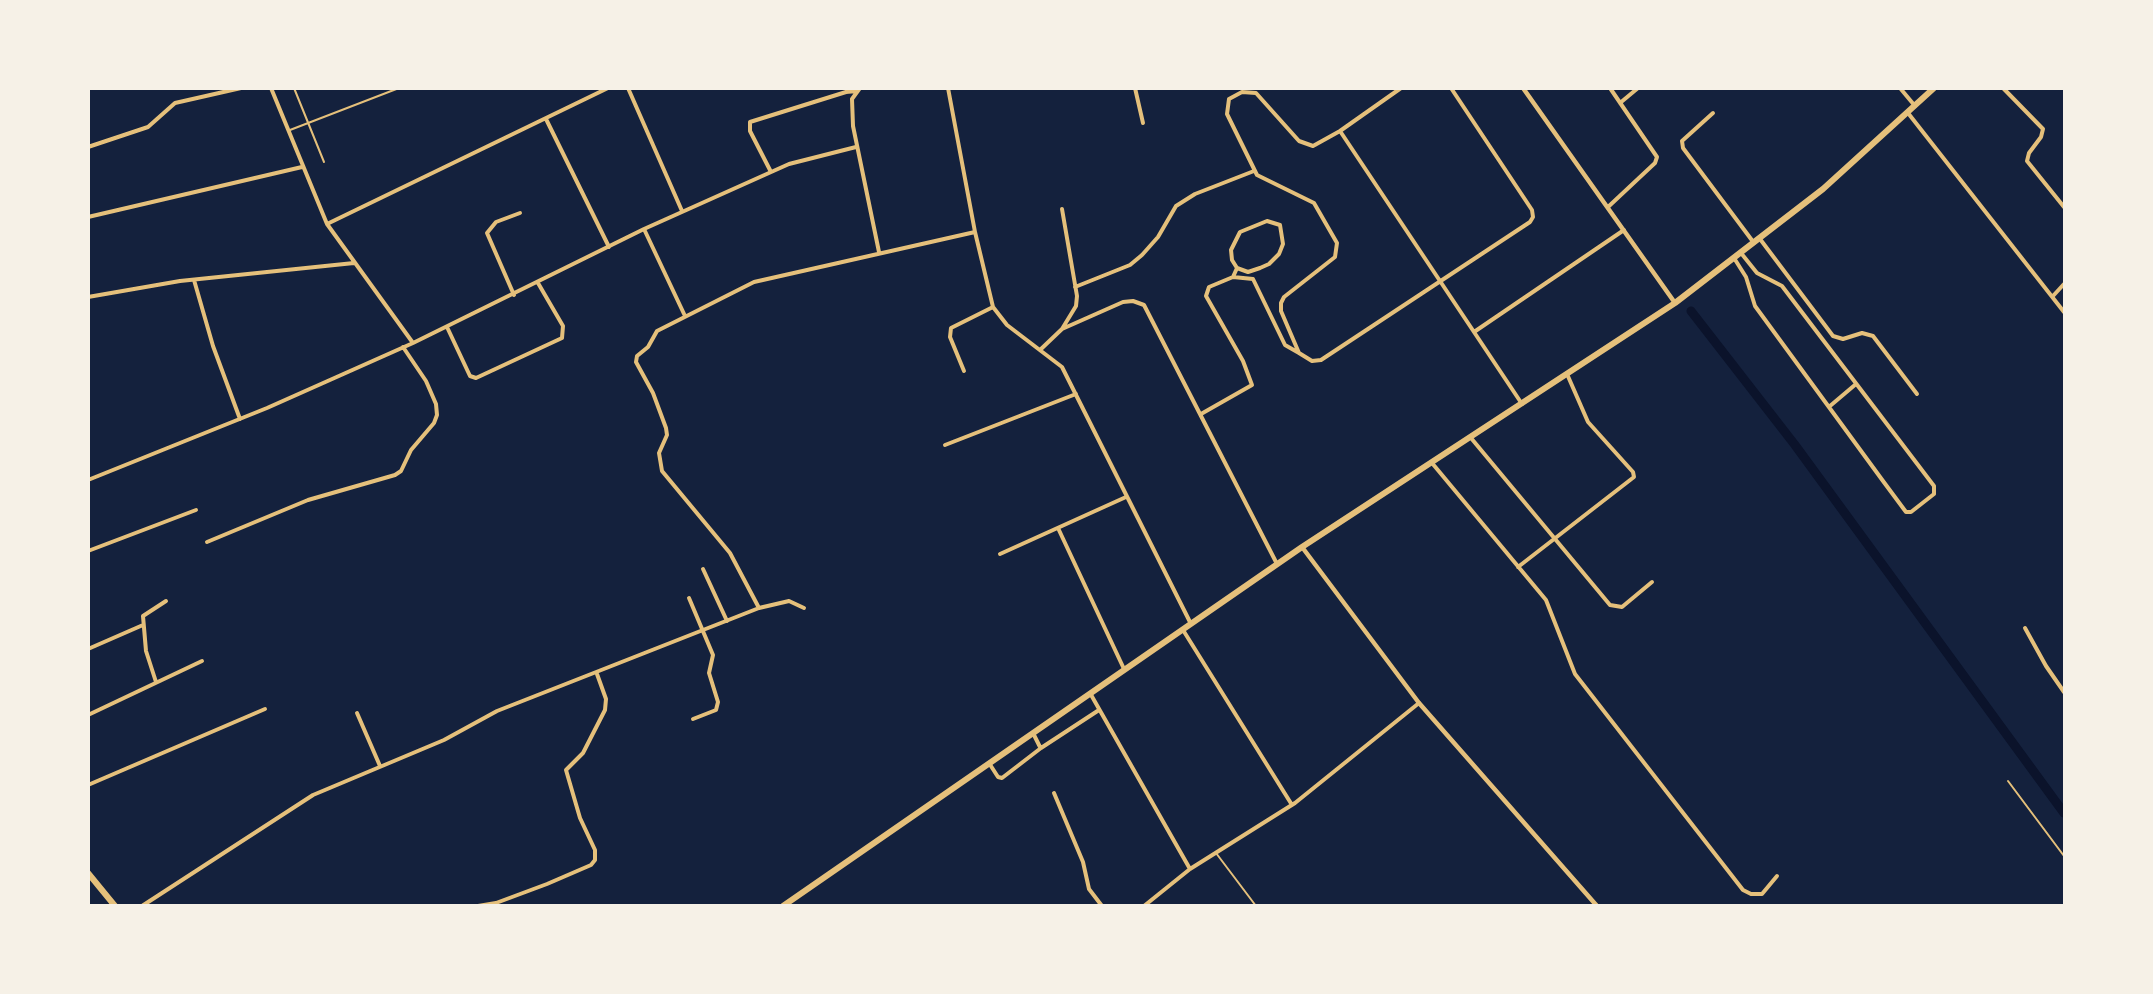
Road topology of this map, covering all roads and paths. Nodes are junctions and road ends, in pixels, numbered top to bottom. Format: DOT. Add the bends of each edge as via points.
graph roads {
  1 [pos="241,88"];
  2 [pos="271,88"];
  3 [pos="294,88"];
  4 [pos="399,88"];
  5 [pos="608,88"];
  6 [pos="628,88"];
  7 [pos="948,88"];
  8 [pos="1135,88"];
  9 [pos="1401,88"];
  10 [pos="1451,88"];
  11 [pos="1523,88"];
  12 [pos="1610,88"];
  13 [pos="1638,88"];
  14 [pos="1900,88"];
  15 [pos="1934,88"];
  16 [pos="2003,88"];
  17 [pos="859,90"];
  18 [pos="1620,103"];
  19 [pos="1915,106"];
  20 [pos="1713,113"];
  21 [pos="1908,113"];
  22 [pos="546,119"];
  23 [pos="1143,123"];
  24 [pos="309,124"];
  25 [pos="288,131"];
  26 [pos="1340,131"];
  27 [pos="88,147"];
  28 [pos="856,147"];
  29 [pos="324,162"];
  30 [pos="302,167"];
  31 [pos="1254,171"];
  32 [pos="771,172"];
  33 [pos="1608,207"];
  34 [pos="2064,207"];
  35 [pos="1062,209"];
  36 [pos="682,211"];
  37 [pos="519,213"];
  38 [pos="88,217"];
  39 [pos="327,224"];
  40 [pos="644,229"];
  41 [pos="1624,230"];
  42 [pos="975,232"];
  43 [pos="1757,241"];
  44 [pos="609,247"];
  45 [pos="879,252"];
  46 [pos="1741,253"];
  47 [pos="1734,258"];
  48 [pos="354,263"];
  49 [pos="1237,268"];
  50 [pos="1233,277"];
  51 [pos="194,280"];
  52 [pos="1440,281"];
  53 [pos="538,283"];
  54 [pos="2064,284"];
  55 [pos="1076,287"];
  56 [pos="514,295"];
  57 [pos="2053,296"];
  58 [pos="88,297"];
  59 [pos="1675,303"];
  60 [pos="993,307"];
  61 [pos="2064,312"];
  62 [pos="685,316"];
  63 [pos="447,327"];
  64 [pos="1062,329"];
  65 [pos="1474,332"];
  66 [pos="413,343"];
  67 [pos="403,347"];
  68 [pos="1040,350"];
  69 [pos="1299,353"];
  70 [pos="964,371"];
  71 [pos="1567,374"];
  72 [pos="1856,384"];
  73 [pos="1076,394"];
  74 [pos="1917,394"];
  75 [pos="1522,404"];
  76 [pos="1830,406"];
  77 [pos="1201,414"];
  78 [pos="240,419"];
  79 [pos="1471,438"];
  80 [pos="945,445"];
  81 [pos="1432,462"];
  82 [pos="88,480"];
  83 [pos="1126,497"];
  84 [pos="196,510"];
  85 [pos="1058,528"];
  86 [pos="1554,538"];
  87 [pos="207,542"];
  88 [pos="1302,548"];
  89 [pos="88,551"];
  90 [pos="1000,554"];
  91 [pos="1277,565"];
  92 [pos="1518,567"];
  93 [pos="703,569"];
  94 [pos="1652,582"];
  95 [pos="689,598"];
  96 [pos="166,601"];
  97 [pos="759,608"];
  98 [pos="804,608"];
  99 [pos="727,621"];
  100 [pos="1191,624"];
  101 [pos="143,625"];
  102 [pos="2025,628"];
  103 [pos="703,630"];
  104 [pos="1182,630"];
  105 [pos="88,649"];
  106 [pos="202,661"];
  107 [pos="1124,669"];
  108 [pos="597,674"];
  109 [pos="156,682"];
  110 [pos="2064,692"];
  111 [pos="1089,693"];
  112 [pos="1419,703"];
  113 [pos="265,708"];
  114 [pos="1099,710"];
  115 [pos="357,713"];
  116 [pos="88,715"];
  117 [pos="693,719"];
  118 [pos="1033,732"];
  119 [pos="1041,748"];
  120 [pos="988,763"];
  121 [pos="380,766"];
  122 [pos="2008,781"];
  123 [pos="88,785"];
  124 [pos="1054,792"];
  125 [pos="1292,805"];
  126 [pos="1216,852"];
  127 [pos="2064,856"];
  128 [pos="1190,869"];
  129 [pos="88,873"];
  130 [pos="1777,876"];
  131 [pos="115,906"];
  132 [pos="142,906"];
  133 [pos="478,906"];
  134 [pos="783,906"];
  135 [pos="1102,906"];
  136 [pos="1144,906"];
  137 [pos="1256,906"];
  138 [pos="1597,906"];
  1 -- 27 [label="street" via="175,103 148,127"];
  2 -- 25 [label="street"];
  3 -- 24 [label="lane"];
  4 -- 24 [label="lane"];
  5 -- 22 [label="street"];
  6 -- 36 [label="street"];
  7 -- 42 [label="street"];
  8 -- 23 [label="street"];
  9 -- 26 [label="street"];
  10 -- 52 [label="street" via="1533,217"];
  11 -- 33 [label="street"];
  12 -- 18 [label="street"];
  13 -- 18 [label="street"];
  14 -- 19 [label="street"];
  15 -- 19 [label="main road"];
  16 -- 34 [label="street" via="2043,129 2027,161"];
  17 -- 28 [label="street" via="852,107"];
  17 -- 32 [label="street" via="750,122 750,131"];
  18 -- 33 [label="street" via="1657,157"];
  19 -- 21 [label="main road"];
  20 -- 43 [label="street" via="1682,141 1683,148"];
  21 -- 43 [label="main road" via="1823,189"];
  21 -- 57 [label="street"];
  22 -- 39 [label="street"];
  22 -- 44 [label="street"];
  24 -- 25 [label="lane"];
  24 -- 29 [label="lane"];
  25 -- 30 [label="street"];
  26 -- 31 [label="street" via="1319,144 1305,145 1256,93 1234,93 1227,114"];
  26 -- 52 [label="street"];
  28 -- 32 [label="street"];
  28 -- 45 [label="street"];
  30 -- 38 [label="street"];
  30 -- 39 [label="street"];
  31 -- 55 [label="street" via="1176,206 1158,237 1130,265"];
  31 -- 69 [label="street" via="1261,179 1314,203 1337,243 1335,257 1281,303"];
  32 -- 36 [label="street"];
  33 -- 41 [label="street"];
  35 -- 55 [label="street"];
  36 -- 40 [label="street"];
  37 -- 56 [label="street" via="496,222 487,232"];
  39 -- 48 [label="street"];
  40 -- 44 [label="street"];
  40 -- 62 [label="street"];
  41 -- 59 [label="street"];
  41 -- 65 [label="street"];
  42 -- 45 [label="street"];
  42 -- 60 [label="street"];
  43 -- 46 [label="main road"];
  43 -- 74 [label="street" via="1833,336 1874,336"];
  44 -- 53 [label="street"];
  45 -- 62 [label="street" via="754,282"];
  46 -- 47 [label="main road"];
  46 -- 72 [label="street" via="1757,273 1782,286"];
  47 -- 59 [label="main road"];
  47 -- 76 [label="street" via="1746,277 1755,306"];
  48 -- 51 [label="street"];
  48 -- 66 [label="street"];
  49 -- 49 [label="street" via="1231,250 1240,232 1267,221 1280,225 1283,244 1279,254 1269,264 1254,270"];
  49 -- 50 [label="street"];
  50 -- 69 [label="street" via="1253,279 1285,345"];
  50 -- 77 [label="street" via="1209,287 1206,296 1243,361 1252,385"];
  51 -- 58 [label="street"];
  51 -- 78 [label="street"];
  52 -- 65 [label="street"];
  52 -- 69 [label="street" via="1321,360 1312,361"];
  53 -- 56 [label="street"];
  53 -- 63 [label="street" via="563,326 562,338 482,377 470,376"];
  54 -- 57 [label="street"];
  55 -- 64 [label="street" via="1076,306"];
  56 -- 63 [label="street"];
  57 -- 61 [label="street"];
  59 -- 71 [label="main road"];
  60 -- 68 [label="street" via="1007,325"];
  60 -- 70 [label="street" via="951,328 950,337"];
  62 -- 97 [label="street" via="657,331 637,356 636,362 666,428 659,463 668,480 730,553"];
  63 -- 66 [label="street"];
  64 -- 68 [label="street"];
  64 -- 77 [label="street" via="1123,302 1144,305"];
  65 -- 75 [label="street"];
  66 -- 67 [label="street"];
  67 -- 78 [label="street"];
  67 -- 87 [label="street" via="426,381 437,415 401,471 308,501"];
  68 -- 73 [label="street" via="1062,368"];
  71 -- 75 [label="main road"];
  71 -- 86 [label="street" via="1588,422 1634,477"];
  72 -- 76 [label="street"];
  72 -- 76 [label="street" via="1934,486 1934,494 1906,512"];
  73 -- 80 [label="street"];
  73 -- 83 [label="street"];
  75 -- 79 [label="main road"];
  77 -- 91 [label="street"];
  78 -- 82 [label="street"];
  79 -- 81 [label="main road"];
  79 -- 86 [label="street"];
  81 -- 88 [label="main road"];
  81 -- 92 [label="street"];
  83 -- 85 [label="street"];
  83 -- 100 [label="street"];
  84 -- 89 [label="street"];
  85 -- 90 [label="street"];
  85 -- 107 [label="street"];
  86 -- 92 [label="street"];
  86 -- 94 [label="street" via="1617,608"];
  88 -- 91 [label="main road"];
  88 -- 112 [label="street"];
  91 -- 100 [label="main road"];
  92 -- 130 [label="street" via="1550,606 1575,674 1743,890 1762,894"];
  93 -- 99 [label="street"];
  95 -- 103 [label="street"];
  96 -- 101 [label="street" via="146,612"];
  97 -- 98 [label="street" via="789,601"];
  97 -- 99 [label="street"];
  99 -- 103 [label="street"];
  100 -- 104 [label="main road"];
  101 -- 105 [label="street"];
  101 -- 109 [label="street"];
  102 -- 110 [label="street"];
  103 -- 108 [label="street"];
  103 -- 117 [label="street" via="713,655 709,673 718,702 716,710"];
  104 -- 107 [label="main road"];
  104 -- 125 [label="street"];
  106 -- 109 [label="street"];
  107 -- 111 [label="main road"];
  108 -- 121 [label="street" via="527,698 444,740"];
  108 -- 133 [label="street" via="606,699 605,710 583,753 566,770 580,818 595,850 595,860 547,884"];
  109 -- 116 [label="street"];
  111 -- 114 [label="street"];
  111 -- 118 [label="main road"];
  112 -- 125 [label="street"];
  112 -- 138 [label="street"];
  113 -- 123 [label="street"];
  114 -- 119 [label="street"];
  114 -- 128 [label="street"];
  115 -- 121 [label="street"];
  118 -- 119 [label="street"];
  118 -- 120 [label="main road"];
  119 -- 120 [label="street" via="1002,778"];
  120 -- 134 [label="main road"];
  121 -- 132 [label="street" via="313,795"];
  122 -- 127 [label="lane"];
  124 -- 135 [label="street" via="1083,862 1089,889"];
  125 -- 126 [label="street"];
  126 -- 128 [label="street"];
  126 -- 137 [label="lane"];
  128 -- 136 [label="street"];
  129 -- 131 [label="main road"];
}
